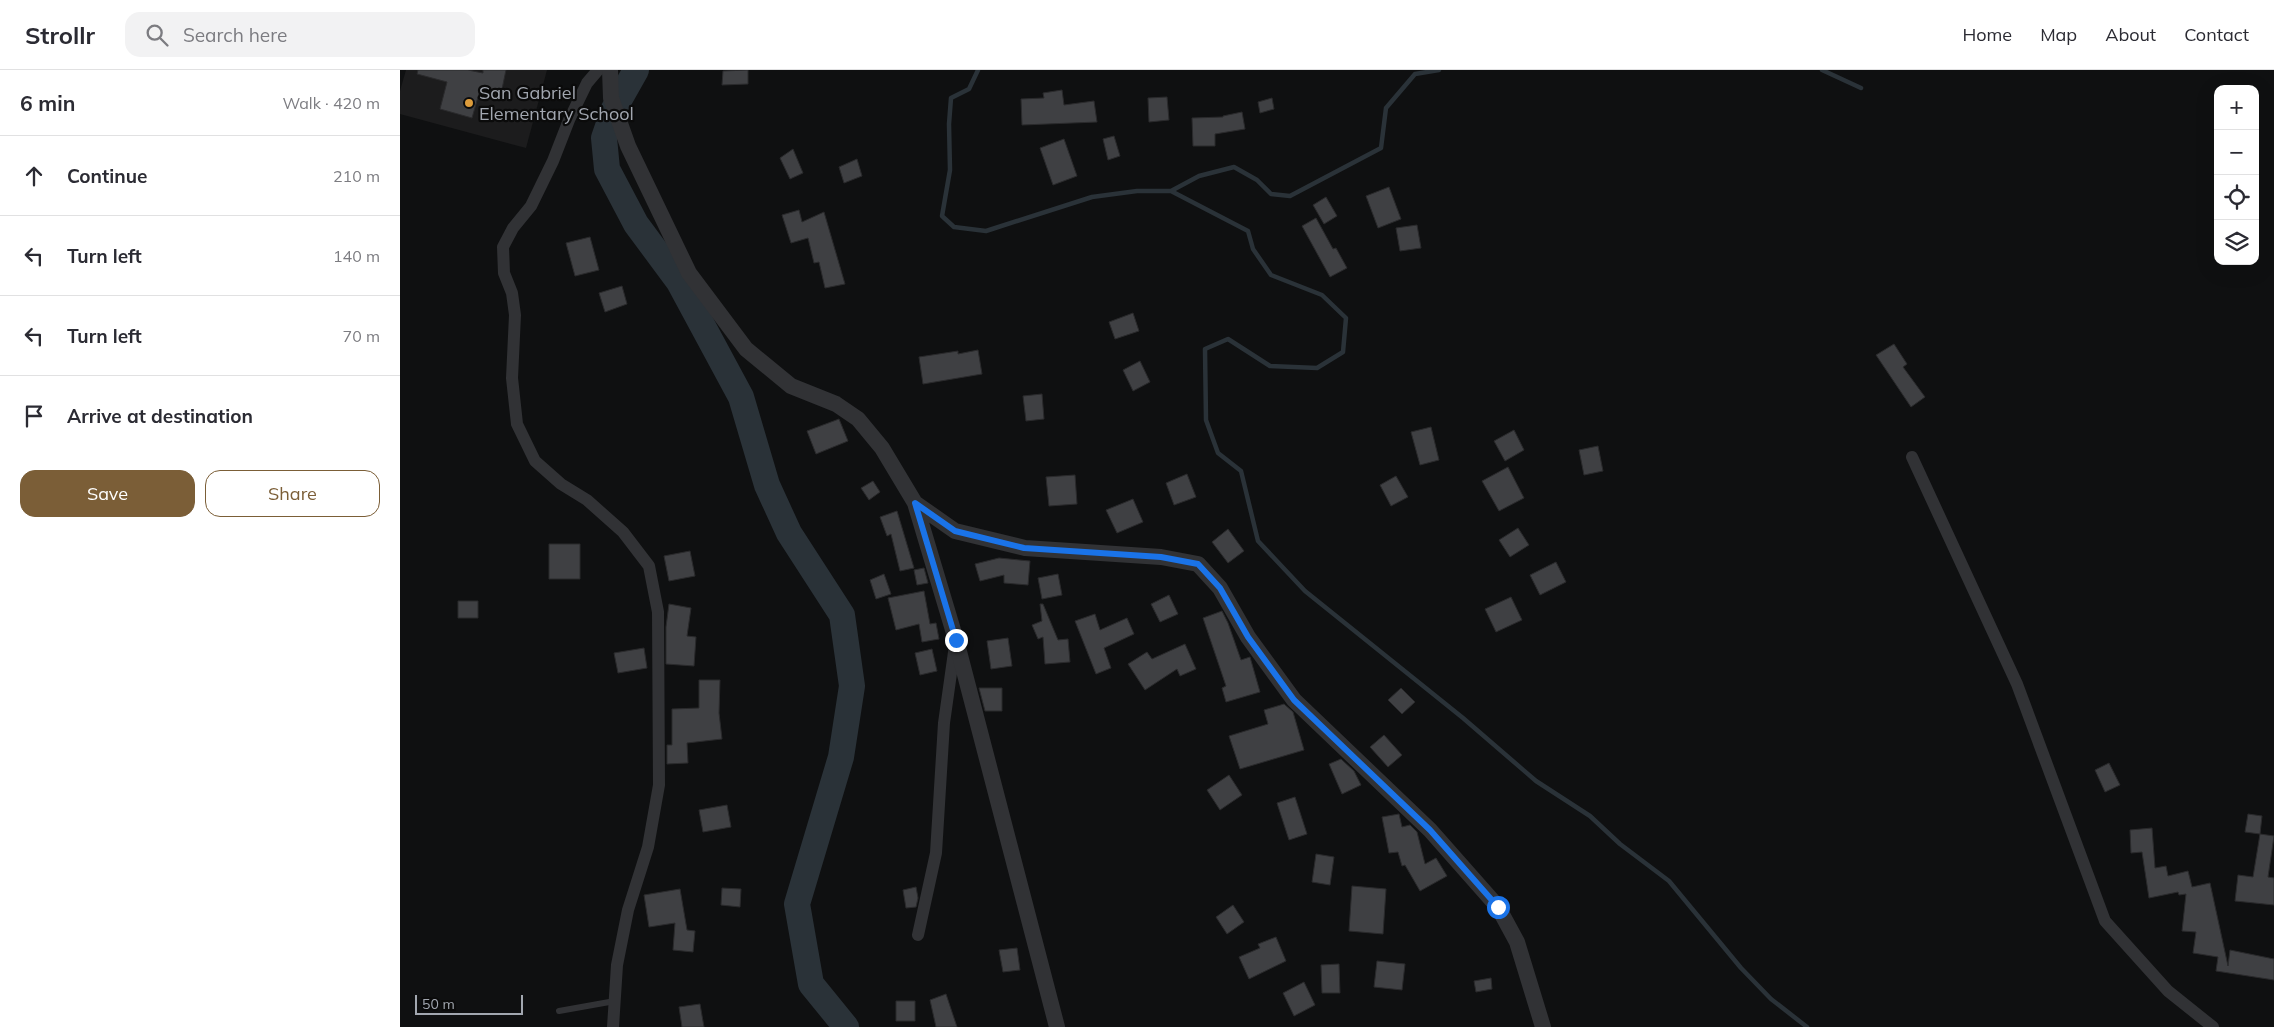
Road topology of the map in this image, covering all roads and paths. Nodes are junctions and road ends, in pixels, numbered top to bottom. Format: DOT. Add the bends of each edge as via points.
graph roads {
  1 [pos="598,70"];
  2 [pos="610,70"];
  3 [pos="1912,457"];
  4 [pos="915,503"];
  5 [pos="956,640"];
  6 [pos="918,935"];
  7 [pos="615,1001"];
  8 [pos="559,1011"];
  9 [pos="613,1027"];
  10 [pos="1057,1027"];
  11 [pos="1543,1027"];
  12 [pos="2213,1027"];
  1 -- 7 [label="street" via="587,83 530,206 503,247 504,273 512,293 515,316 512,378 517,424 535,461 623,532 649,566 658,612 659,785 648,847 628,910 617,965"];
  2 -- 4 [label="street" via="611,98 628,146 689,273 746,349 791,386 836,404 858,419 882,448"];
  3 -- 12 [label="street" via="2017,684 2105,921 2168,991"];
  4 -- 5 [label="street"];
  4 -- 11 [label="street" via="955,531 1024,548 1161,557 1198,564 1220,588 1248,637 1294,700 1430,830 1498,907 1517,942"];
  5 -- 6 [label="street" via="944,723 936,853"];
  5 -- 10 [label="street"];
  7 -- 8 [label="lane"];
  7 -- 9 [label="street"];
}
